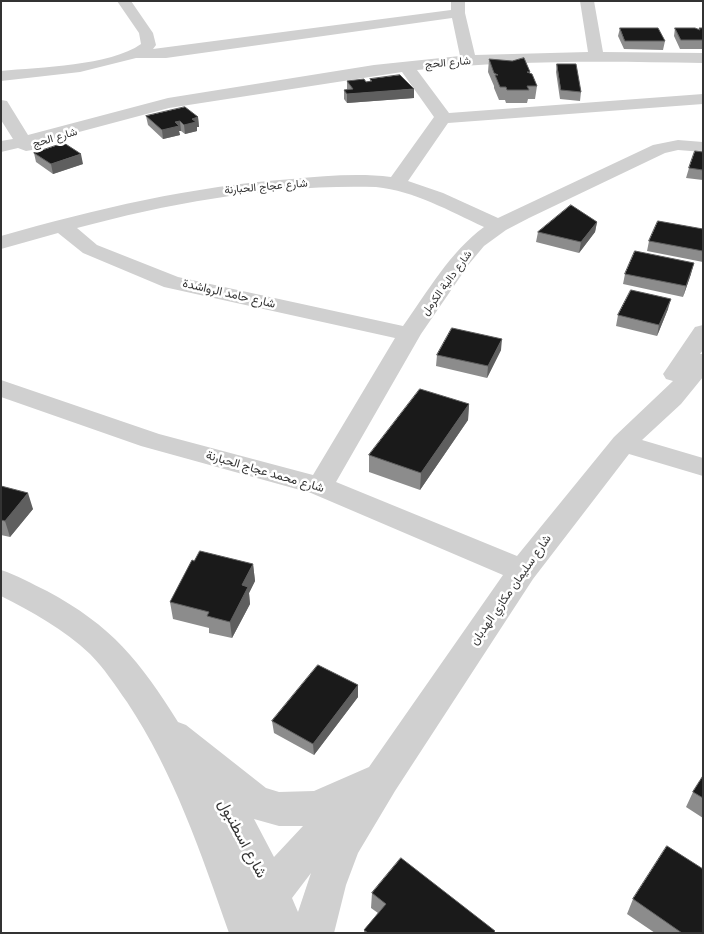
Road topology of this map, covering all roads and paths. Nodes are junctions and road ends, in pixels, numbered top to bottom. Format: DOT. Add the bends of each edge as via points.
graph roads {
  1 [pos="124,1"];
  2 [pos="588,1"];
  3 [pos="458,7"];
  4 [pos="137,54"];
  5 [pos="596,56"];
  6 [pos="703,58"];
  7 [pos="468,60"];
  8 [pos="406,67"];
  9 [pos="1,76"];
  10 [pos="196,99"];
  11 [pos="703,99"];
  12 [pos="3,109"];
  13 [pos="444,118"];
  14 [pos="11,142"];
  15 [pos="703,147"];
  16 [pos="396,184"];
  17 [pos="61,225"];
  18 [pos="498,226"];
  19 [pos="1,243"];
  20 [pos="409,334"];
  21 [pos="702,343"];
  22 [pos="1,388"];
  23 [pos="623,443"];
  24 [pos="703,467"];
  25 [pos="320,486"];
  26 [pos="522,571"];
  27 [pos="1,582"];
  28 [pos="166,731"];
  29 [pos="382,779"];
  30 [pos="270,893"];
  31 [pos="250,933"];
  32 [pos="260,933"];
  33 [pos="286,933"];
  34 [pos="313,933"];
  1 -- 4 [label="street" via="149,40 145,50"];
  2 -- 5 [label="street"];
  3 -- 4 [label="street" via="176,52"];
  3 -- 7 [label="street"];
  4 -- 9 [label="street" via="118,60"];
  5 -- 6 [label="street, شارع الحج"];
  5 -- 7 [label="street, شارع الحج"];
  7 -- 8 [label="street, شارع الحج"];
  8 -- 10 [label="street, شارع الحج"];
  8 -- 13 [label="street"];
  10 -- 14 [label="street, شارع الحج"];
  10 -- 14 [label="street, شارع الحج"];
  11 -- 13 [label="street"];
  12 -- 14 [label="street"];
  13 -- 16 [label="street"];
  15 -- 18 [label="street, شارع دالية الكرمل" via="678,145 659,149"];
  16 -- 17 [label="street, شارع عجاج الحبارنة" via="354,181 251,186"];
  16 -- 18 [label="street, شارع عجاج الحبارنة" via="415,188"];
  17 -- 19 [label="street, شارع عجاج الحبارنة"];
  17 -- 20 [label="street, شارع حامد الرواشدة" via="90,249 172,282"];
  18 -- 20 [label="street, شارع دالية الكرمل" via="461,260"];
  20 -- 25 [label="street, شارع دالية الكرمل"];
  21 -- 23 [label="street, شارع سليمان مكازي الهدبان" via="672,398"];
  22 -- 25 [label="street, شارع محمد عجاج الحبارنة" via="150,440"];
  23 -- 24 [label="street"];
  23 -- 26 [label="street, شارع سليمان مكازي الهدبان"];
  25 -- 26 [label="street, شارع محمد عجاج الحبارنة"];
  26 -- 29 [label="street, شارع سليمان مكازي الهدبان"];
  27 -- 28 [label="street, شارع اسطنبول" via="95,639 115,660"];
  28 -- 29 [label="street" via="254,802 279,809 315,808"];
  28 -- 30 [label="street, شارع اسطنبول" via="235,820"];
  28 -- 31 [label="street, شارع اسطنبول" via="213,831"];
  29 -- 30 [label="street, شارع سليمان مكازي الهدبان" via="328,829"];
  29 -- 34 [label="street, شارع سليمان مكازي الهدبان" via="342,844 326,885"];
  30 -- 32 [label="street, شارع سليمان مكازي الهدبان"];
  30 -- 33 [label="street, شارع اسطنبول"];
}
